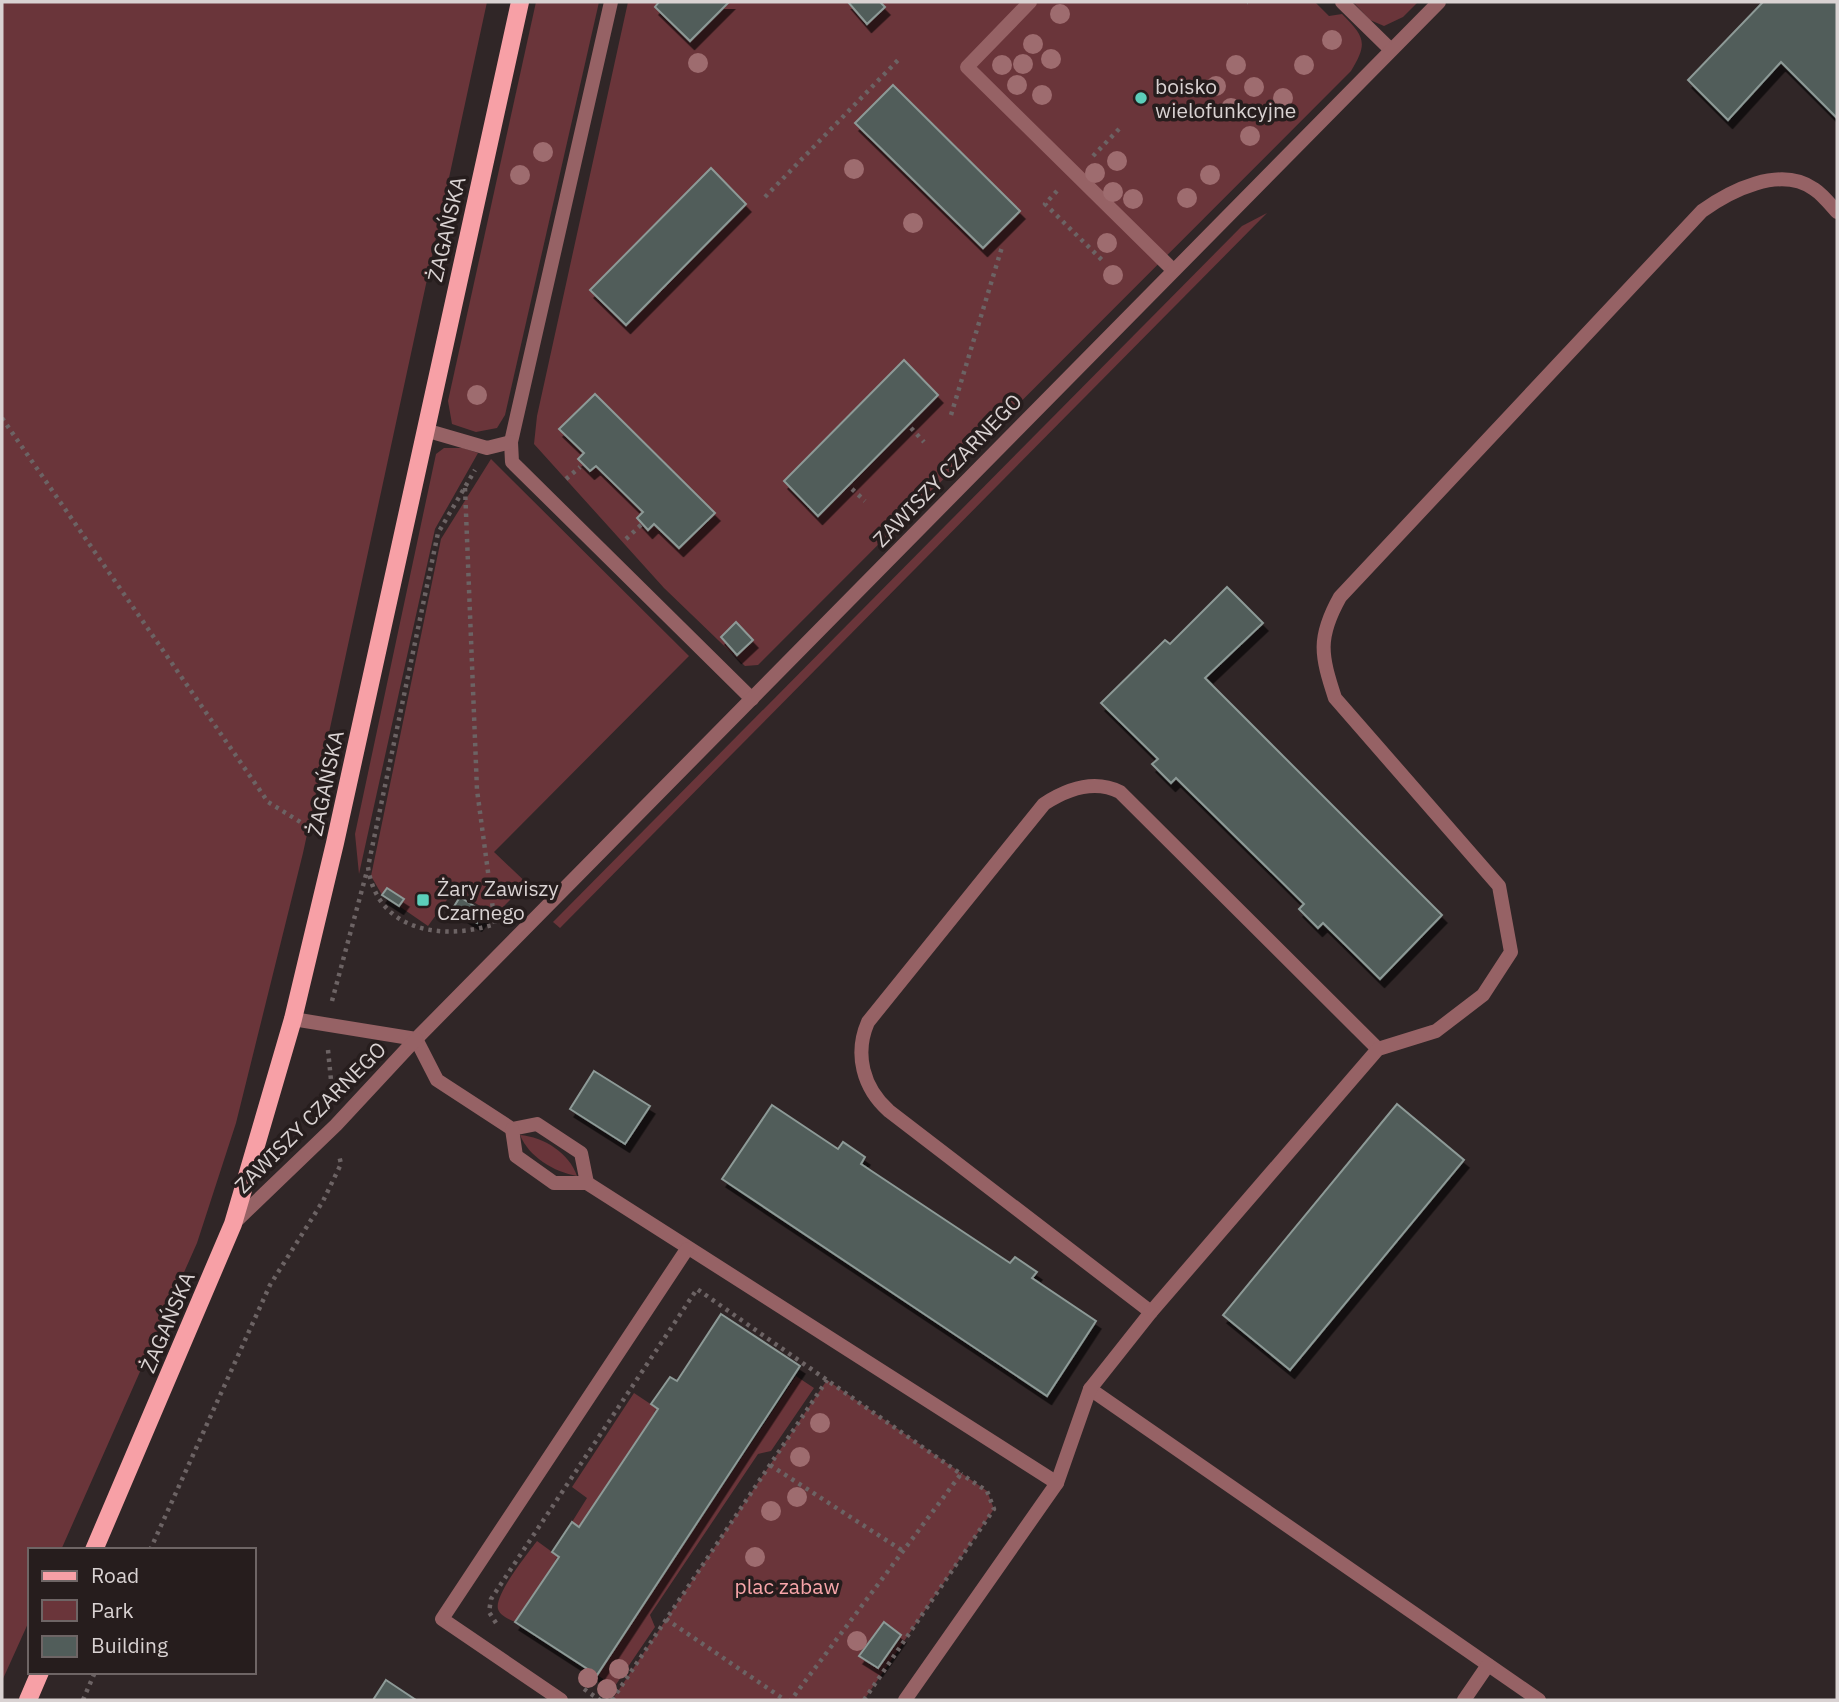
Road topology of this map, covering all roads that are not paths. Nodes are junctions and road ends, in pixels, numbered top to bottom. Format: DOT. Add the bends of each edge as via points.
graph roads {
  1 [pos="520,2"];
  2 [pos="611,2"];
  3 [pos="1030,2"];
  4 [pos="1342,2"];
  5 [pos="1438,2"];
  6 [pos="1390,50"];
  7 [pos="1837,212"];
  8 [pos="1173,270"];
  9 [pos="425,430"];
  10 [pos="510,442"];
  11 [pos="752,699"];
  12 [pos="293,1019"];
  13 [pos="416,1039"];
  14 [pos="1378,1049"];
  15 [pos="512,1129"];
  16 [pos="587,1183"];
  17 [pos="233,1224"];
  18 [pos="687,1249"];
  19 [pos="1151,1312"];
  20 [pos="1090,1389"];
  21 [pos="1057,1483"];
  22 [pos="95,1548"];
  23 [pos="1488,1665"];
  24 [pos="39,1674"];
  25 [pos="28,1700"];
  26 [pos="561,1700"];
  27 [pos="905,1700"];
  28 [pos="1464,1700"];
  29 [pos="1539,1700"];
  1 -- 9 [label="main road, ŻAGAŃSKA"];
  2 -- 10 [label="street"];
  3 -- 8 [label="street" via="968,67"];
  4 -- 6 [label="street"];
  5 -- 6 [label="street, ZAWISZY CZARNEGO"];
  6 -- 8 [label="street, ZAWISZY CZARNEGO"];
  7 -- 14 [label="street" via="1813,188 1789,181 1741,188 1702,211 1340,597 1324,625 1324,663 1335,698 1499,886 1511,952 1483,995 1436,1031"];
  8 -- 11 [label="street, ZAWISZY CZARNEGO"];
  9 -- 10 [label="street" via="488,448"];
  9 -- 12 [label="main road, ŻAGAŃSKA"];
  10 -- 11 [label="street" via="512,462"];
  11 -- 13 [label="street, ZAWISZY CZARNEGO"];
  12 -- 13 [label="street, ZAWISZY CZARNEGO"];
  12 -- 17 [label="main road, ŻAGAŃSKA"];
  13 -- 15 [label="street" via="438,1080"];
  13 -- 17 [label="street, ZAWISZY CZARNEGO" via="336,1125"];
  14 -- 19 [label="street"];
  14 -- 19 [label="street" via="1119,792 1091,786 1044,804 868,1022 860,1045 863,1071 868,1087 889,1111"];
  15 -- 16 [label="street" via="516,1156 554,1183"];
  15 -- 16 [label="street" via="537,1124 581,1153"];
  16 -- 18 [label="street"];
  17 -- 22 [label="main road, ŻAGAŃSKA"];
  18 -- 21 [label="street"];
  18 -- 26 [label="street" via="442,1619"];
  19 -- 20 [label="street"];
  20 -- 21 [label="street"];
  20 -- 23 [label="street"];
  21 -- 27 [label="street"];
  23 -- 28 [label="street"];
  23 -- 29 [label="street"];
  24 -- 25 [label="main road"];
}
